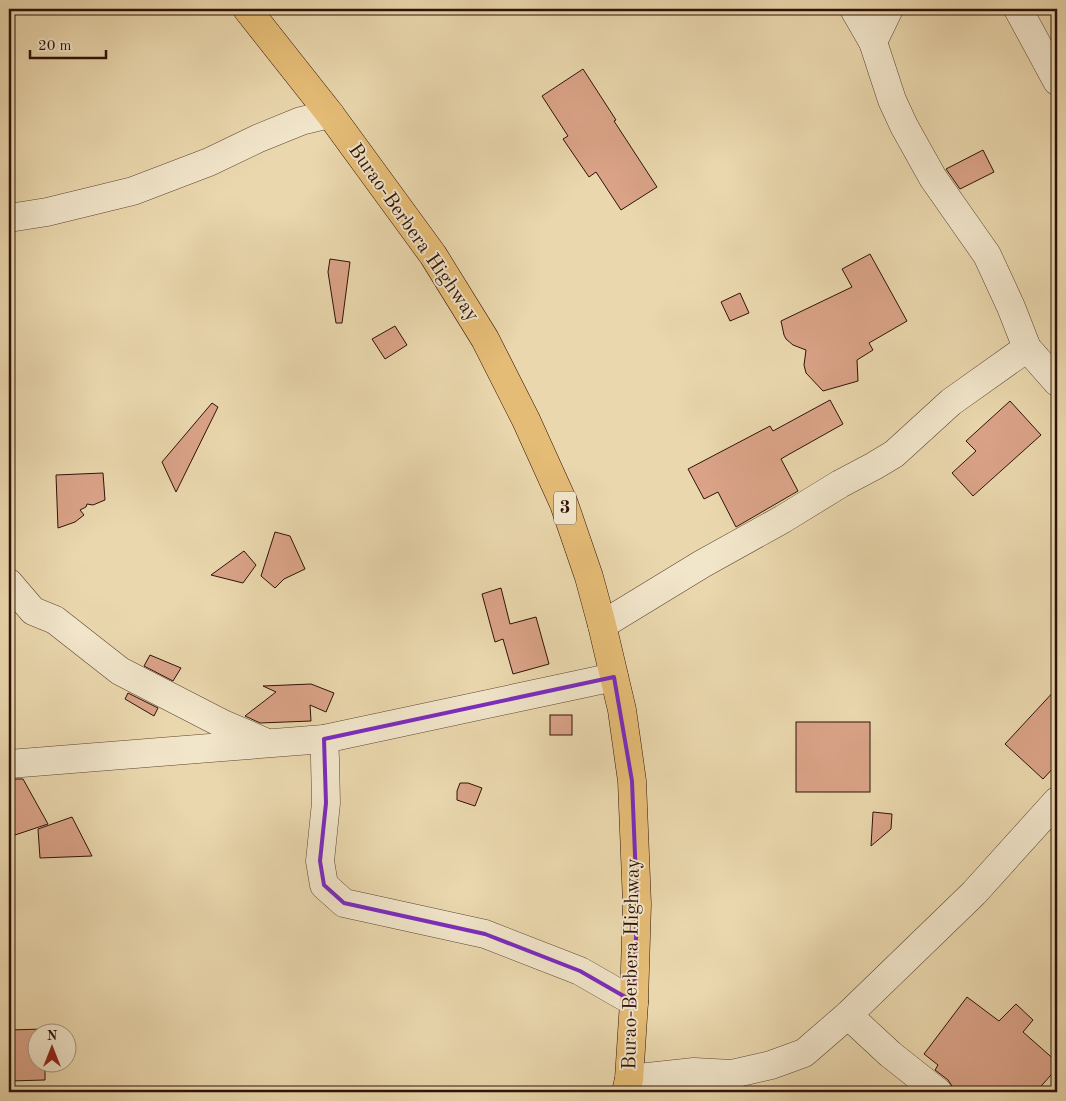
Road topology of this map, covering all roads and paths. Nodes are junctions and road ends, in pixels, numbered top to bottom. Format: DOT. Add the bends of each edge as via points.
graph roads {
  1 [pos="247,9"];
  2 [pos="854,9"];
  3 [pos="889,9"];
  4 [pos="1018,9"];
  5 [pos="873,42"];
  6 [pos="1057,81"];
  7 [pos="330,114"];
  8 [pos="9,218"];
  9 [pos="1027,348"];
  10 [pos="1057,382"];
  11 [pos="9,583"];
  12 [pos="602,625"];
  13 [pos="614,677"];
  14 [pos="324,739"];
  15 [pos="269,743"];
  16 [pos="9,764"];
  17 [pos="1057,801"];
  18 [pos="634,1002"];
  19 [pos="848,1015"];
  20 [pos="730,1083"];
  21 [pos="628,1086"];
  22 [pos="938,1092"];
  1 -- 7 [label="highway, Burao-Berbera Highway / 3"];
  2 -- 5 [label="street"];
  3 -- 5 [label="street"];
  4 -- 6 [label="street"];
  5 -- 9 [label="street" via="904,126 933,178 987,255"];
  7 -- 8 [label="street" via="301,121 210,162 133,191"];
  7 -- 12 [label="highway, Burao-Berbera Highway / 3" via="433,255 485,339 564,504"];
  9 -- 10 [label="street"];
  9 -- 12 [label="street" via="951,402 894,454"];
  11 -- 15 [label="street" via="33,611 55,620 120,671 221,724"];
  12 -- 13 [label="highway, Burao-Berbera Highway / 3"];
  13 -- 14 [label="street"];
  13 -- 18 [label="highway, Burao-Berbera Highway / 3" via="632,781 637,904"];
  14 -- 15 [label="street"];
  14 -- 18 [label="street" via="326,803 320,861 324,885 344,902 485,934 580,971"];
  15 -- 16 [label="street"];
  17 -- 19 [label="street" via="974,893"];
  18 -- 21 [label="highway, Burao-Berbera Highway / 3"];
  19 -- 20 [label="street" via="804,1053"];
  19 -- 22 [label="street"];
  20 -- 21 [label="street" via="694,1072"];
}
